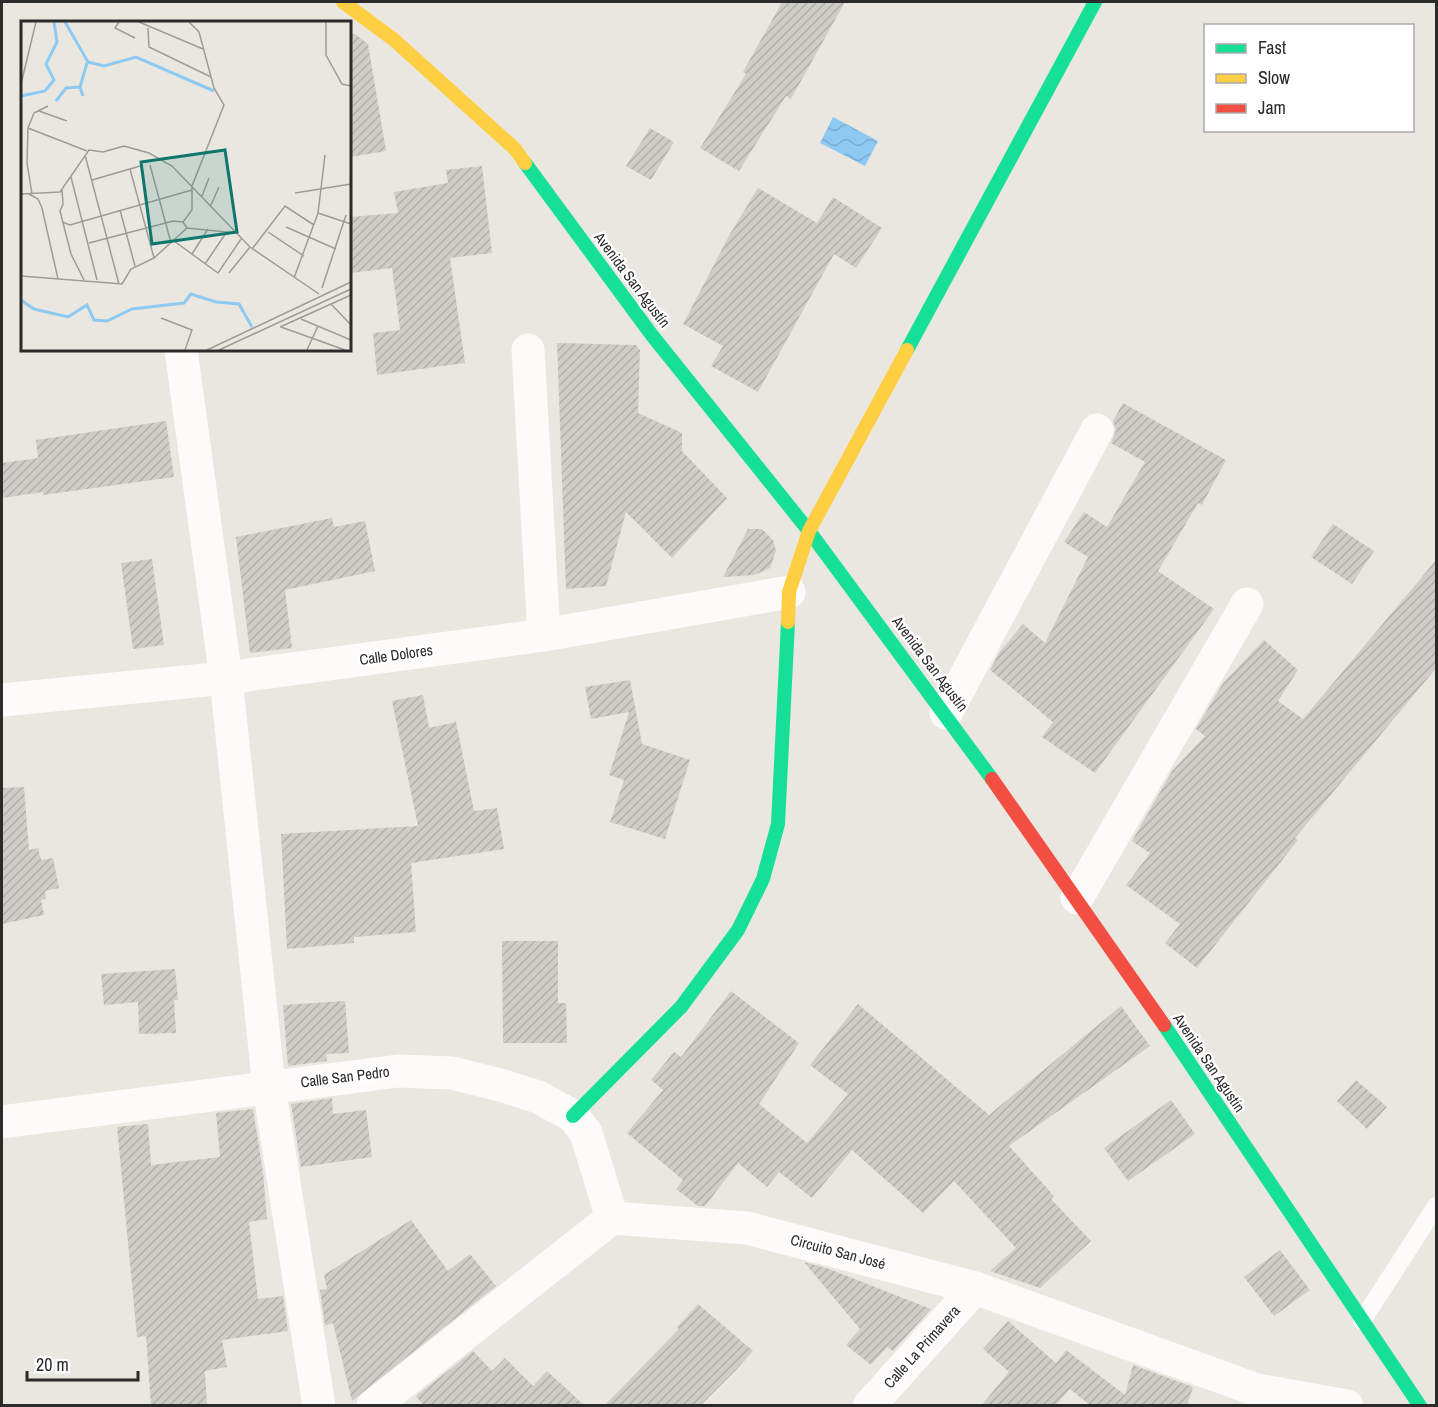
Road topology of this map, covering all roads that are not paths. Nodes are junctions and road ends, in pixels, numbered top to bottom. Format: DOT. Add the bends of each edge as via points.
graph roads {
  1 [pos="343,2"];
  2 [pos="1095,2"];
  3 [pos="528,350"];
  4 [pos="181,351"];
  5 [pos="1098,430"];
  6 [pos="808,531"];
  7 [pos="789,592"];
  8 [pos="1246,604"];
  9 [pos="544,635"];
  10 [pos="226,678"];
  11 [pos="2,700"];
  12 [pos="946,713"];
  13 [pos="1077,898"];
  14 [pos="269,1087"];
  15 [pos="573,1116"];
  16 [pos="2,1122"];
  17 [pos="1437,1206"];
  18 [pos="612,1218"];
  19 [pos="975,1288"];
  20 [pos="1362,1321"];
  21 [pos="1250,1398"];
  22 [pos="319,1406"];
  23 [pos="373,1406"];
  24 [pos="868,1406"];
  25 [pos="1347,1406"];
  26 [pos="1420,1406"];
  1 -- 6 [label="street, Avenida San Agustín" via="393,39 514,149 651,334"];
  2 -- 6 [label="street"];
  3 -- 9 [label="street"];
  4 -- 10 [label="street"];
  5 -- 12 [label="street"];
  6 -- 7 [label="street"];
  6 -- 12 [label="street, Avenida San Agustín"];
  7 -- 9 [label="street, Calle Dolores"];
  7 -- 15 [label="street" via="778,824 763,879 738,930 681,1007"];
  8 -- 13 [label="street"];
  9 -- 10 [label="street, Calle Dolores"];
  10 -- 11 [label="street, Calle Dolores"];
  10 -- 14 [label="street"];
  12 -- 13 [label="street, Avenida San Agustín"];
  13 -- 20 [label="street, Avenida San Agustín"];
  14 -- 15 [label="street, Calle San Pedro" via="398,1071 452,1073 538,1097"];
  14 -- 16 [label="street, Calle San Pedro"];
  14 -- 22 [label="street"];
  15 -- 18 [label="street, Calle San Pedro" via="586,1133"];
  17 -- 20 [label="lane"];
  18 -- 19 [label="street, Circuito San José" via="747,1228"];
  18 -- 23 [label="street"];
  19 -- 21 [label="street, Circuito San José"];
  19 -- 24 [label="street, Calle La Primavera"];
  20 -- 26 [label="street, Avenida San Agustín"];
  21 -- 25 [label="street, Circuito San José"];
}
